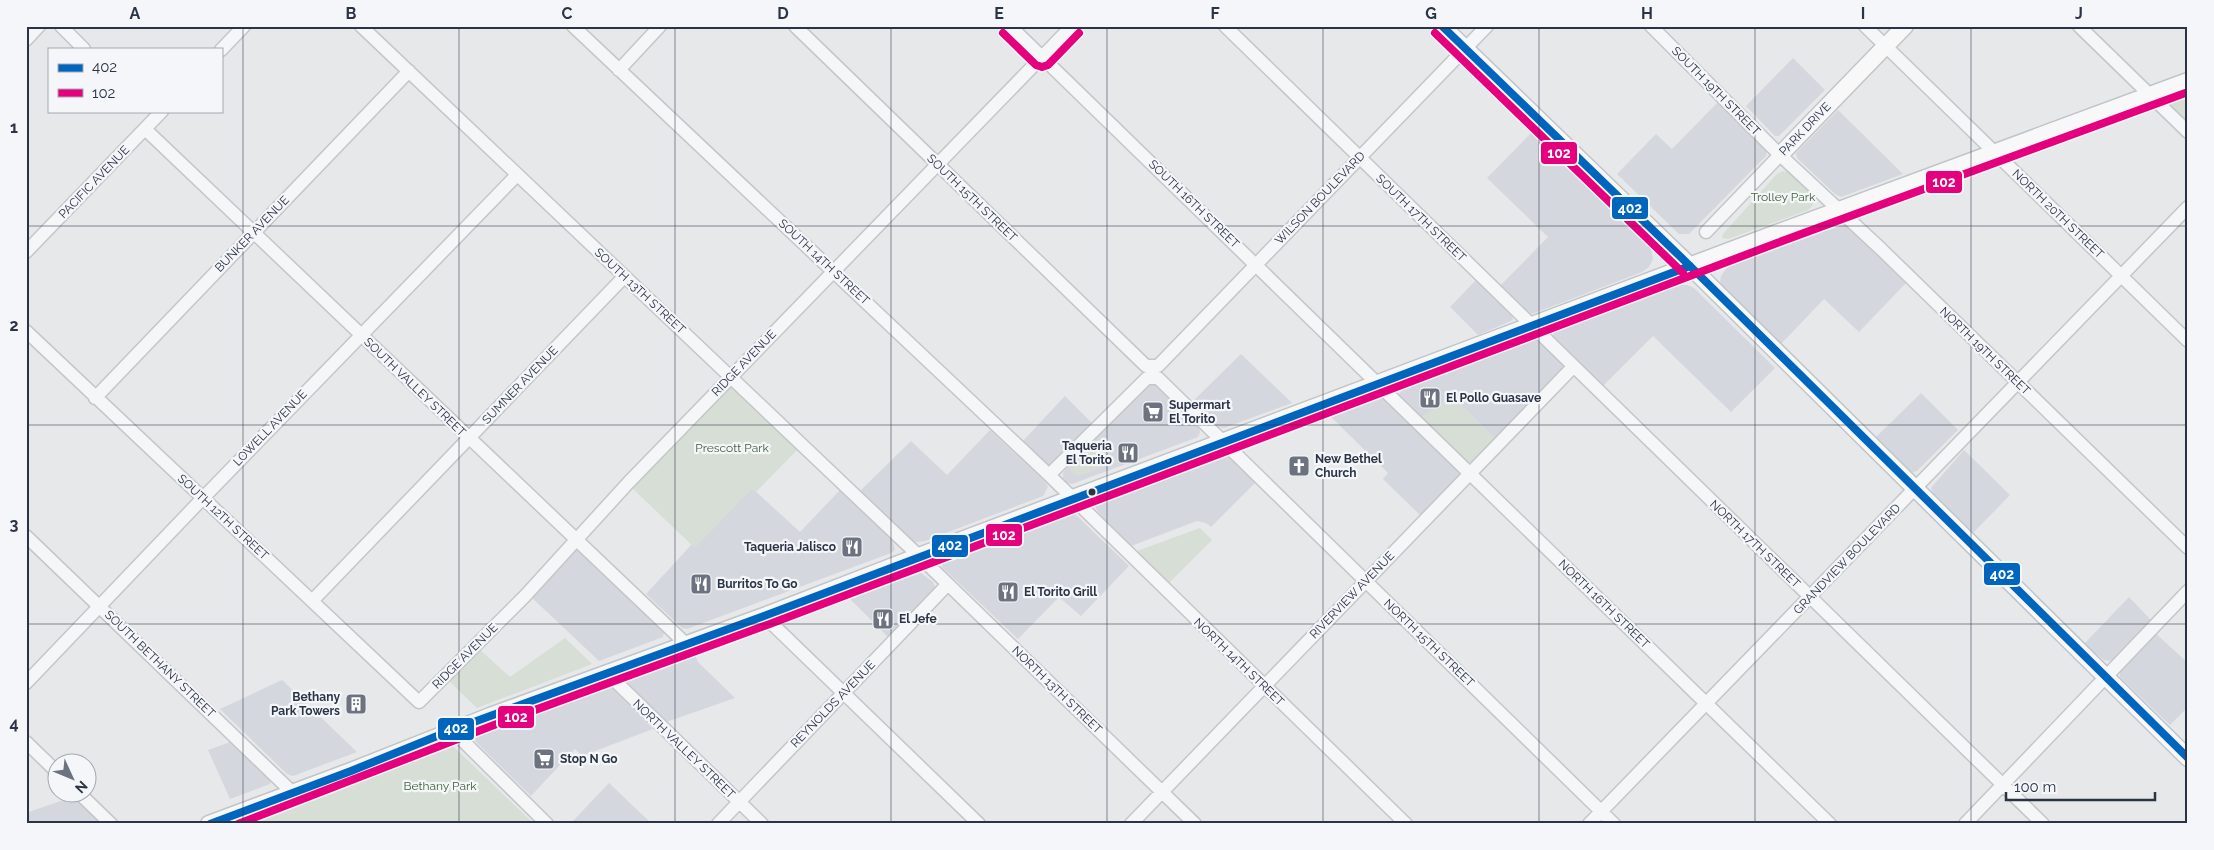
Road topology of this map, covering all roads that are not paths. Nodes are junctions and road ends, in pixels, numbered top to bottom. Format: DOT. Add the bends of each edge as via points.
graph roads {
  1 [pos="39,26"];
  2 [pos="61,26"];
  3 [pos="244,26"];
  4 [pos="362,26"];
  5 [pos="573,26"];
  6 [pos="660,26"];
  7 [pos="795,26"];
  8 [pos="1010,26"];
  9 [pos="1072,26"];
  10 [pos="1225,26"];
  11 [pos="1442,26"];
  12 [pos="1487,26"];
  13 [pos="1651,26"];
  14 [pos="1865,26"];
  15 [pos="1905,26"];
  16 [pos="2079,26"];
  17 [pos="26,40"];
  18 [pos="1885,46"];
  19 [pos="83,48"];
  20 [pos="222,49"];
  21 [pos="1466,49"];
  22 [pos="1042,57"];
  23 [pos="619,70"];
  24 [pos="409,71"];
  25 [pos="2188,81"];
  26 [pos="2150,96"];
  27 [pos="155,114"];
  28 [pos="145,129"];
  29 [pos="2188,132"];
  30 [pos="1995,153"];
  31 [pos="1780,155"];
  32 [pos="1359,158"];
  33 [pos="938,165"];
  34 [pos="517,175"];
  35 [pos="2188,207"];
  36 [pos="1840,210"];
  37 [pos="254,232"];
  38 [pos="1706,232"];
  39 [pos="26,252"];
  40 [pos="1256,264"];
  41 [pos="1690,266"];
  42 [pos="835,271"];
  43 [pos="2121,275"];
  44 [pos="624,276"];
  45 [pos="1533,326"];
  46 [pos="26,331"];
  47 [pos="361,335"];
  48 [pos="2188,341"];
  49 [pos="1573,368"];
  50 [pos="1152,372"];
  51 [pos="731,377"];
  52 [pos="2018,383"];
  53 [pos="1378,384"];
  54 [pos="96,398"];
  55 [pos="468,438"];
  56 [pos="1223,441"];
  57 [pos="1470,474"];
  58 [pos="1049,475"];
  59 [pos="1914,489"];
  60 [pos="203,498"];
  61 [pos="1074,499"];
  62 [pos="26,536"];
  63 [pos="576,539"];
  64 [pos="2188,548"];
  65 [pos="919,556"];
  66 [pos="1366,581"];
  67 [pos="948,584"];
  68 [pos="2188,591"];
  69 [pos="1810,598"];
  70 [pos="312,601"];
  71 [pos="100,606"];
  72 [pos="764,616"];
  73 [pos="685,643"];
  74 [pos="607,673"];
  75 [pos="2105,677"];
  76 [pos="26,683"];
  77 [pos="1263,686"];
  78 [pos="843,694"];
  79 [pos="419,702"];
  80 [pos="1707,704"];
  81 [pos="452,730"];
  82 [pos="26,742"];
  83 [pos="2188,758"];
  84 [pos="48,763"];
  85 [pos="2003,784"];
  86 [pos="1162,791"];
  87 [pos="293,793"];
  88 [pos="88,802"];
  89 [pos="739,802"];
  90 [pos="1601,811"];
  91 [pos="111,824"];
  92 [pos="209,824"];
  93 [pos="547,824"];
  94 [pos="718,824"];
  95 [pos="762,824"];
  96 [pos="978,824"];
  97 [pos="1131,824"];
  98 [pos="1195,824"];
  99 [pos="1406,824"];
  100 [pos="1589,824"];
  101 [pos="1614,824"];
  102 [pos="1830,824"];
  103 [pos="1965,824"];
  104 [pos="2043,824"];
  1 -- 17 [label="street"];
  2 -- 19 [label="street"];
  3 -- 20 [label="street"];
  4 -- 24 [label="street, SOUTH 13TH STREET"];
  5 -- 23 [label="street, SOUTH 14TH STREET"];
  6 -- 23 [label="street"];
  7 -- 33 [label="street, SOUTH 15TH STREET"];
  8 -- 22 [label="street, SOUTH 16TH STREET"];
  9 -- 22 [label="street, RIDGE AVENUE"];
  10 -- 32 [label="street, SOUTH 17TH STREET"];
  11 -- 21 [label="main road"];
  12 -- 21 [label="street, WILSON BOULEVARD"];
  13 -- 31 [label="street, SOUTH 19TH STREET"];
  14 -- 18 [label="street, NORTH 20TH STREET"];
  15 -- 18 [label="main road, PARK DRIVE"];
  16 -- 26 [label="street"];
  18 -- 30 [label="street, NORTH 20TH STREET"];
  18 -- 31 [label="main road, PARK DRIVE"];
  21 -- 32 [label="street, WILSON BOULEVARD"];
  21 -- 41 [label="main road"];
  22 -- 33 [label="street, RIDGE AVENUE"];
  22 -- 40 [label="street, SOUTH 16TH STREET"];
  23 -- 42 [label="street, SOUTH 14TH STREET"];
  24 -- 34 [label="street, SOUTH 13TH STREET"];
  24 -- 37 [label="street, BUNKER AVENUE"];
  25 -- 26 [label="main road"];
  26 -- 29 [label="street"];
  26 -- 30 [label="main road"];
  27 -- 28 [label="street, PACIFIC AVENUE"];
  28 -- 37 [label="street, SOUTH VALLEY STREET"];
  28 -- 39 [label="street, PACIFIC AVENUE"];
  30 -- 36 [label="main road"];
  30 -- 43 [label="street, NORTH 20TH STREET"];
  31 -- 36 [label="street, NORTH 19TH STREET"];
  31 -- 38 [label="street, PARK DRIVE"];
  32 -- 40 [label="street, WILSON BOULEVARD"];
  32 -- 45 [label="street, SOUTH 17TH STREET"];
  33 -- 42 [label="street, RIDGE AVENUE"];
  33 -- 50 [label="street, SOUTH 15TH STREET"];
  34 -- 44 [label="street, SOUTH 13TH STREET"];
  34 -- 47 [label="street, LOWELL AVENUE"];
  35 -- 43 [label="street, GRANDVIEW BOULEVARD"];
  36 -- 41 [label="main road"];
  36 -- 52 [label="street, NORTH 19TH STREET"];
  37 -- 47 [label="street, SOUTH VALLEY STREET"];
  37 -- 54 [label="street, BUNKER AVENUE"];
  40 -- 50 [label="street, WILSON BOULEVARD"];
  40 -- 53 [label="street, SOUTH 16TH STREET"];
  41 -- 45 [label="main road"];
  41 -- 59 [label="main road"];
  42 -- 51 [label="street, RIDGE AVENUE"];
  42 -- 58 [label="street, SOUTH 14TH STREET"];
  43 -- 48 [label="street, NORTH 20TH STREET"];
  43 -- 52 [label="street, GRANDVIEW BOULEVARD"];
  44 -- 51 [label="street, SOUTH 13TH STREET"];
  44 -- 55 [label="street, SUMNER AVENUE"];
  45 -- 49 [label="street, NORTH 17TH STREET"];
  45 -- 53 [label="main road"];
  46 -- 54 [label="street, SOUTH 12TH STREET"];
  47 -- 55 [label="street, SOUTH VALLEY STREET"];
  47 -- 60 [label="street, LOWELL AVENUE"];
  49 -- 57 [label="street, RIVERVIEW AVENUE"];
  49 -- 69 [label="street, NORTH 17TH STREET"];
  50 -- 56 [label="street, SOUTH 15TH STREET"];
  50 -- 58 [label="street, WILSON BOULEVARD"];
  51 -- 63 [label="street, RIDGE AVENUE"];
  51 -- 65 [label="street, SOUTH 13TH STREET"];
  52 -- 59 [label="street, GRANDVIEW BOULEVARD"];
  52 -- 64 [label="street, NORTH 19TH STREET"];
  53 -- 56 [label="main road"];
  53 -- 57 [label="street, NORTH 16TH STREET"];
  54 -- 60 [label="street, SOUTH 12TH STREET"];
  55 -- 63 [label="street, SOUTH VALLEY STREET"];
  55 -- 70 [label="street, SUMNER AVENUE"];
  56 -- 61 [label="main road"];
  56 -- 66 [label="street, NORTH 15TH STREET"];
  57 -- 66 [label="street, RIVERVIEW AVENUE"];
  57 -- 80 [label="street, NORTH 16TH STREET"];
  58 -- 61 [label="street, SOUTH 14TH STREET"];
  59 -- 69 [label="street, GRANDVIEW BOULEVARD"];
  59 -- 75 [label="main road"];
  60 -- 70 [label="street, SOUTH 12TH STREET"];
  60 -- 71 [label="street, LOWELL AVENUE"];
  61 -- 65 [label="main road"];
  61 -- 77 [label="street, NORTH 14TH STREET"];
  62 -- 71 [label="street, SOUTH BETHANY STREET"];
  63 -- 73 [label="street, SOUTH VALLEY STREET"];
  63 -- 79 [label="street, RIDGE AVENUE" via="525,596"];
  65 -- 67 [label="street, NORTH 13TH STREET"];
  65 -- 72 [label="main road"];
  66 -- 77 [label="street, RIVERVIEW AVENUE"];
  66 -- 90 [label="street, NORTH 15TH STREET"];
  67 -- 78 [label="street, REYNOLDS AVENUE"];
  67 -- 86 [label="street, NORTH 13TH STREET"];
  68 -- 75 [label="street"];
  69 -- 80 [label="street, GRANDVIEW BOULEVARD"];
  69 -- 85 [label="street, NORTH 17TH STREET"];
  70 -- 79 [label="street, SOUTH 12TH STREET"];
  71 -- 76 [label="street, LOWELL AVENUE"];
  71 -- 87 [label="street, SOUTH BETHANY STREET"];
  72 -- 73 [label="main road"];
  72 -- 78 [label="street"];
  73 -- 74 [label="main road"];
  74 -- 81 [label="main road"];
  74 -- 89 [label="street, NORTH VALLEY STREET"];
  75 -- 83 [label="main road"];
  75 -- 85 [label="street"];
  77 -- 86 [label="street, RIVERVIEW AVENUE"];
  77 -- 99 [label="street, NORTH 14TH STREET"];
  78 -- 89 [label="street, REYNOLDS AVENUE"];
  78 -- 96 [label="street"];
  80 -- 90 [label="street, GRANDVIEW BOULEVARD"];
  80 -- 102 [label="street, NORTH 16TH STREET"];
  81 -- 87 [label="main road"];
  81 -- 93 [label="street"];
  82 -- 84 [label="street"];
  85 -- 103 [label="street"];
  85 -- 104 [label="street, NORTH 17TH STREET"];
  86 -- 97 [label="street, RIVERVIEW AVENUE"];
  86 -- 98 [label="street, NORTH 13TH STREET"];
  87 -- 92 [label="main road"];
  88 -- 91 [label="street"];
  89 -- 94 [label="street, REYNOLDS AVENUE"];
  89 -- 95 [label="street, NORTH VALLEY STREET"];
  90 -- 100 [label="street, GRANDVIEW BOULEVARD"];
  90 -- 101 [label="street, NORTH 15TH STREET"];
}
